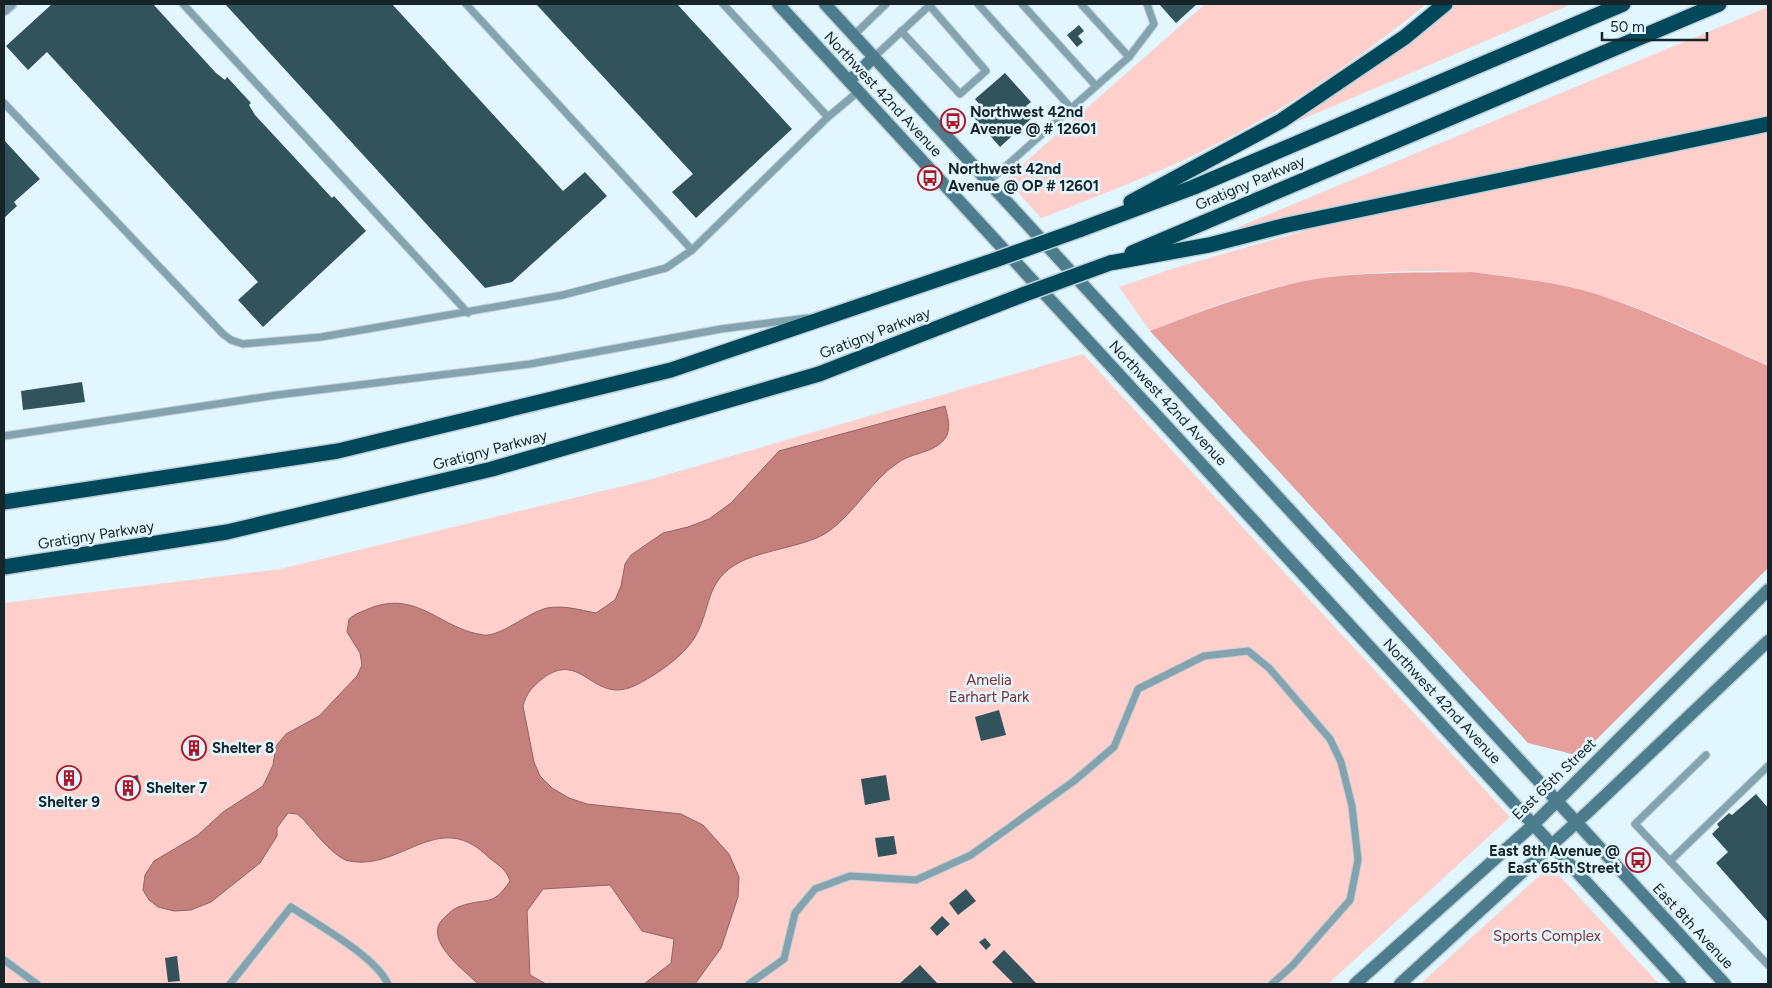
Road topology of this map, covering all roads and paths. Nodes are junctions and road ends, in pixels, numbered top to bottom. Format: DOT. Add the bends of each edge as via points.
graph roads {
  1 [pos="10,4"];
  2 [pos="184,4"];
  3 [pos="466,4"];
  4 [pos="723,4"];
  5 [pos="778,4"];
  6 [pos="825,4"];
  7 [pos="886,4"];
  8 [pos="978,4"];
  9 [pos="1022,4"];
  10 [pos="1080,4"];
  11 [pos="1147,4"];
  12 [pos="1445,4"];
  13 [pos="1623,4"];
  14 [pos="1719,4"];
  15 [pos="930,5"];
  16 [pos="4,9"];
  17 [pos="901,32"];
  18 [pos="854,35"];
  19 [pos="1129,57"];
  20 [pos="874,58"];
  21 [pos="849,81"];
  22 [pos="1096,86"];
  23 [pos="859,91"];
  24 [pos="4,103"];
  25 [pos="1072,109"];
  26 [pos="828,117"];
  27 [pos="1768,124"];
  28 [pos="988,182"];
  29 [pos="1079,230"];
  30 [pos="692,250"];
  31 [pos="1110,263"];
  32 [pos="468,312"];
  33 [pos="844,312"];
  34 [pos="4,436"];
  35 [pos="4,502"];
  36 [pos="4,566"];
  37 [pos="1768,590"];
  38 [pos="1768,641"];
  39 [pos="1706,754"];
  40 [pos="1768,766"];
  41 [pos="1557,801"];
  42 [pos="1577,823"];
  43 [pos="1533,824"];
  44 [pos="1552,845"];
  45 [pos="1670,861"];
  46 [pos="4,960"];
  47 [pos="1768,964"];
  48 [pos="37,984"];
  49 [pos="230,984"];
  50 [pos="388,984"];
  51 [pos="749,984"];
  52 [pos="1272,984"];
  53 [pos="1355,984"];
  54 [pos="1400,984"];
  55 [pos="1680,984"];
  56 [pos="1725,984"];
  1 -- 16 [label="street"];
  2 -- 32 [label="lane"];
  3 -- 30 [label="lane"];
  4 -- 26 [label="lane"];
  5 -- 21 [label="main road, Northwest 42nd Avenue"];
  6 -- 18 [label="main road, Northwest 42nd Avenue"];
  7 -- 18 [label="lane"];
  8 -- 25 [label="lane"];
  9 -- 22 [label="lane"];
  10 -- 19 [label="lane"];
  11 -- 19 [label="lane" via="1154,24"];
  12 -- 29 [label="highway" via="1406,37 1281,121"];
  13 -- 29 [label="highway, Gratigny Parkway" via="1194,187"];
  14 -- 31 [label="highway, Gratigny Parkway"];
  15 -- 17 [label="lane"];
  15 -- 17 [label="lane" via="986,71 960,94"];
  17 -- 20 [label="lane"];
  18 -- 20 [label="main road, Northwest 42nd Avenue"];
  19 -- 22 [label="lane"];
  20 -- 21 [label="main road"];
  20 -- 28 [label="main road, Northwest 42nd Avenue"];
  21 -- 23 [label="main road, Northwest 42nd Avenue"];
  22 -- 25 [label="lane"];
  23 -- 26 [label="lane"];
  23 -- 43 [label="main road, Northwest 42nd Avenue"];
  24 -- 32 [label="lane" via="231,340 255,344 321,337"];
  25 -- 28 [label="lane"];
  26 -- 30 [label="lane"];
  27 -- 31 [label="highway" via="1297,223 1209,245"];
  28 -- 41 [label="main road, Northwest 42nd Avenue"];
  29 -- 33 [label="highway, Gratigny Parkway, bridge"];
  30 -- 32 [label="lane" via="676,263 654,272 563,295"];
  31 -- 36 [label="highway, Gratigny Parkway, bridge" via="819,374 492,470 227,532"];
  33 -- 34 [label="lane" via="721,329 530,364 257,398"];
  33 -- 35 [label="highway, Gratigny Parkway" via="671,370 338,452"];
  37 -- 41 [label="main road, East 65th Street"];
  38 -- 42 [label="main road"];
  39 -- 45 [label="lane" via="1636,824"];
  40 -- 45 [label="lane"];
  41 -- 42 [label="main road, Northwest 42nd Avenue"];
  41 -- 43 [label="main road, East 65th Street"];
  42 -- 44 [label="main road"];
  42 -- 56 [label="main road, East 8th Avenue"];
  43 -- 44 [label="main road"];
  43 -- 53 [label="main road, East 65th Street"];
  44 -- 54 [label="main road"];
  44 -- 55 [label="main road"];
  45 -- 47 [label="lane"];
  46 -- 48 [label="lane"];
  49 -- 50 [label="lane" via="291,907 366,958 383,973"];
  51 -- 52 [label="lane" via="784,959 795,913 815,889 850,876 916,880 971,855 1074,781 1114,747 1138,689 1204,656 1248,651 1269,668 1330,739 1341,762 1352,806 1358,860 1350,900"];
}
